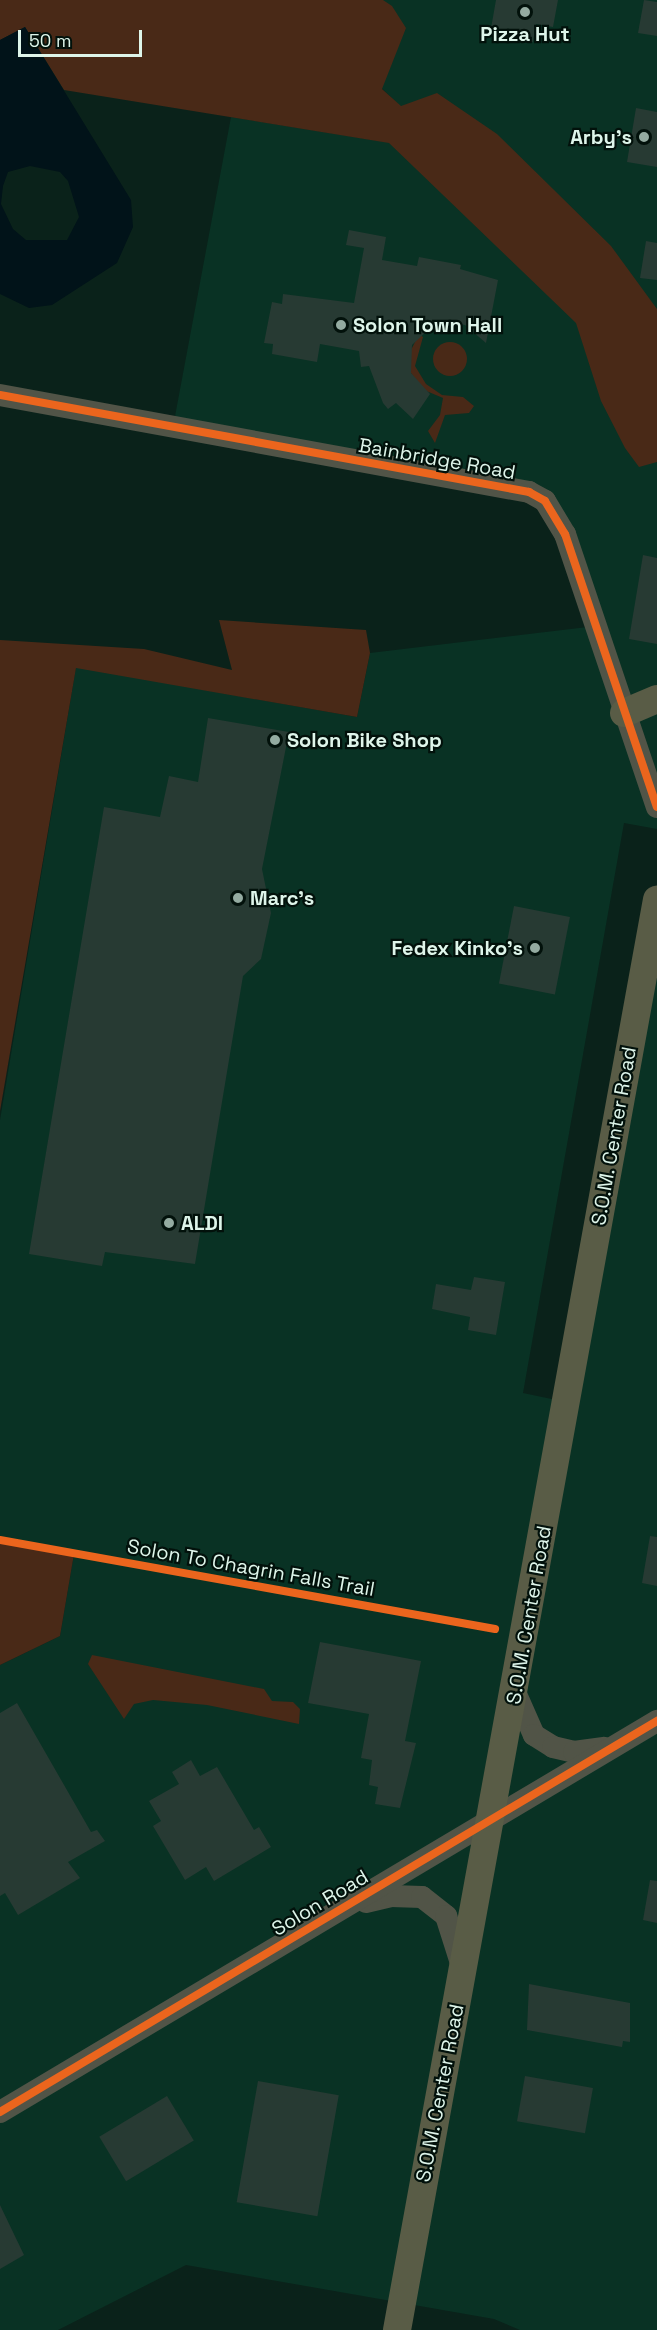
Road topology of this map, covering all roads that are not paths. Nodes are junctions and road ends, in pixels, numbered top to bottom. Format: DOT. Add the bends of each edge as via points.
graph roads {
  1 [pos="0,395"];
  2 [pos="657,699"];
  3 [pos="624,713"];
  4 [pos="657,807"];
  5 [pos="657,899"];
  6 [pos="515,1692"];
  7 [pos="657,1721"];
  8 [pos="614,1747"];
  9 [pos="492,1820"];
  10 [pos="344,1908"];
  11 [pos="463,1970"];
  12 [pos="0,2112"];
  13 [pos="397,2330"];
  1 -- 3 [label="street, Bainbridge Road" via="529,492 545,501 565,534"];
  2 -- 3 [label="main road"];
  3 -- 4 [label="street, Bainbridge Road"];
  5 -- 6 [label="main road, S.O.M. Center Road"];
  6 -- 8 [label="street" via="534,1735 553,1747 574,1752"];
  6 -- 9 [label="main road, S.O.M. Center Road"];
  7 -- 8 [label="street, Solon Road"];
  8 -- 9 [label="street, Solon Road"];
  9 -- 10 [label="street, Solon Road"];
  9 -- 11 [label="main road, S.O.M. Center Road"];
  10 -- 11 [label="street" via="391,1896 422,1897 446,1916"];
  10 -- 12 [label="street, Solon Road"];
  11 -- 13 [label="main road, S.O.M. Center Road"];
}
